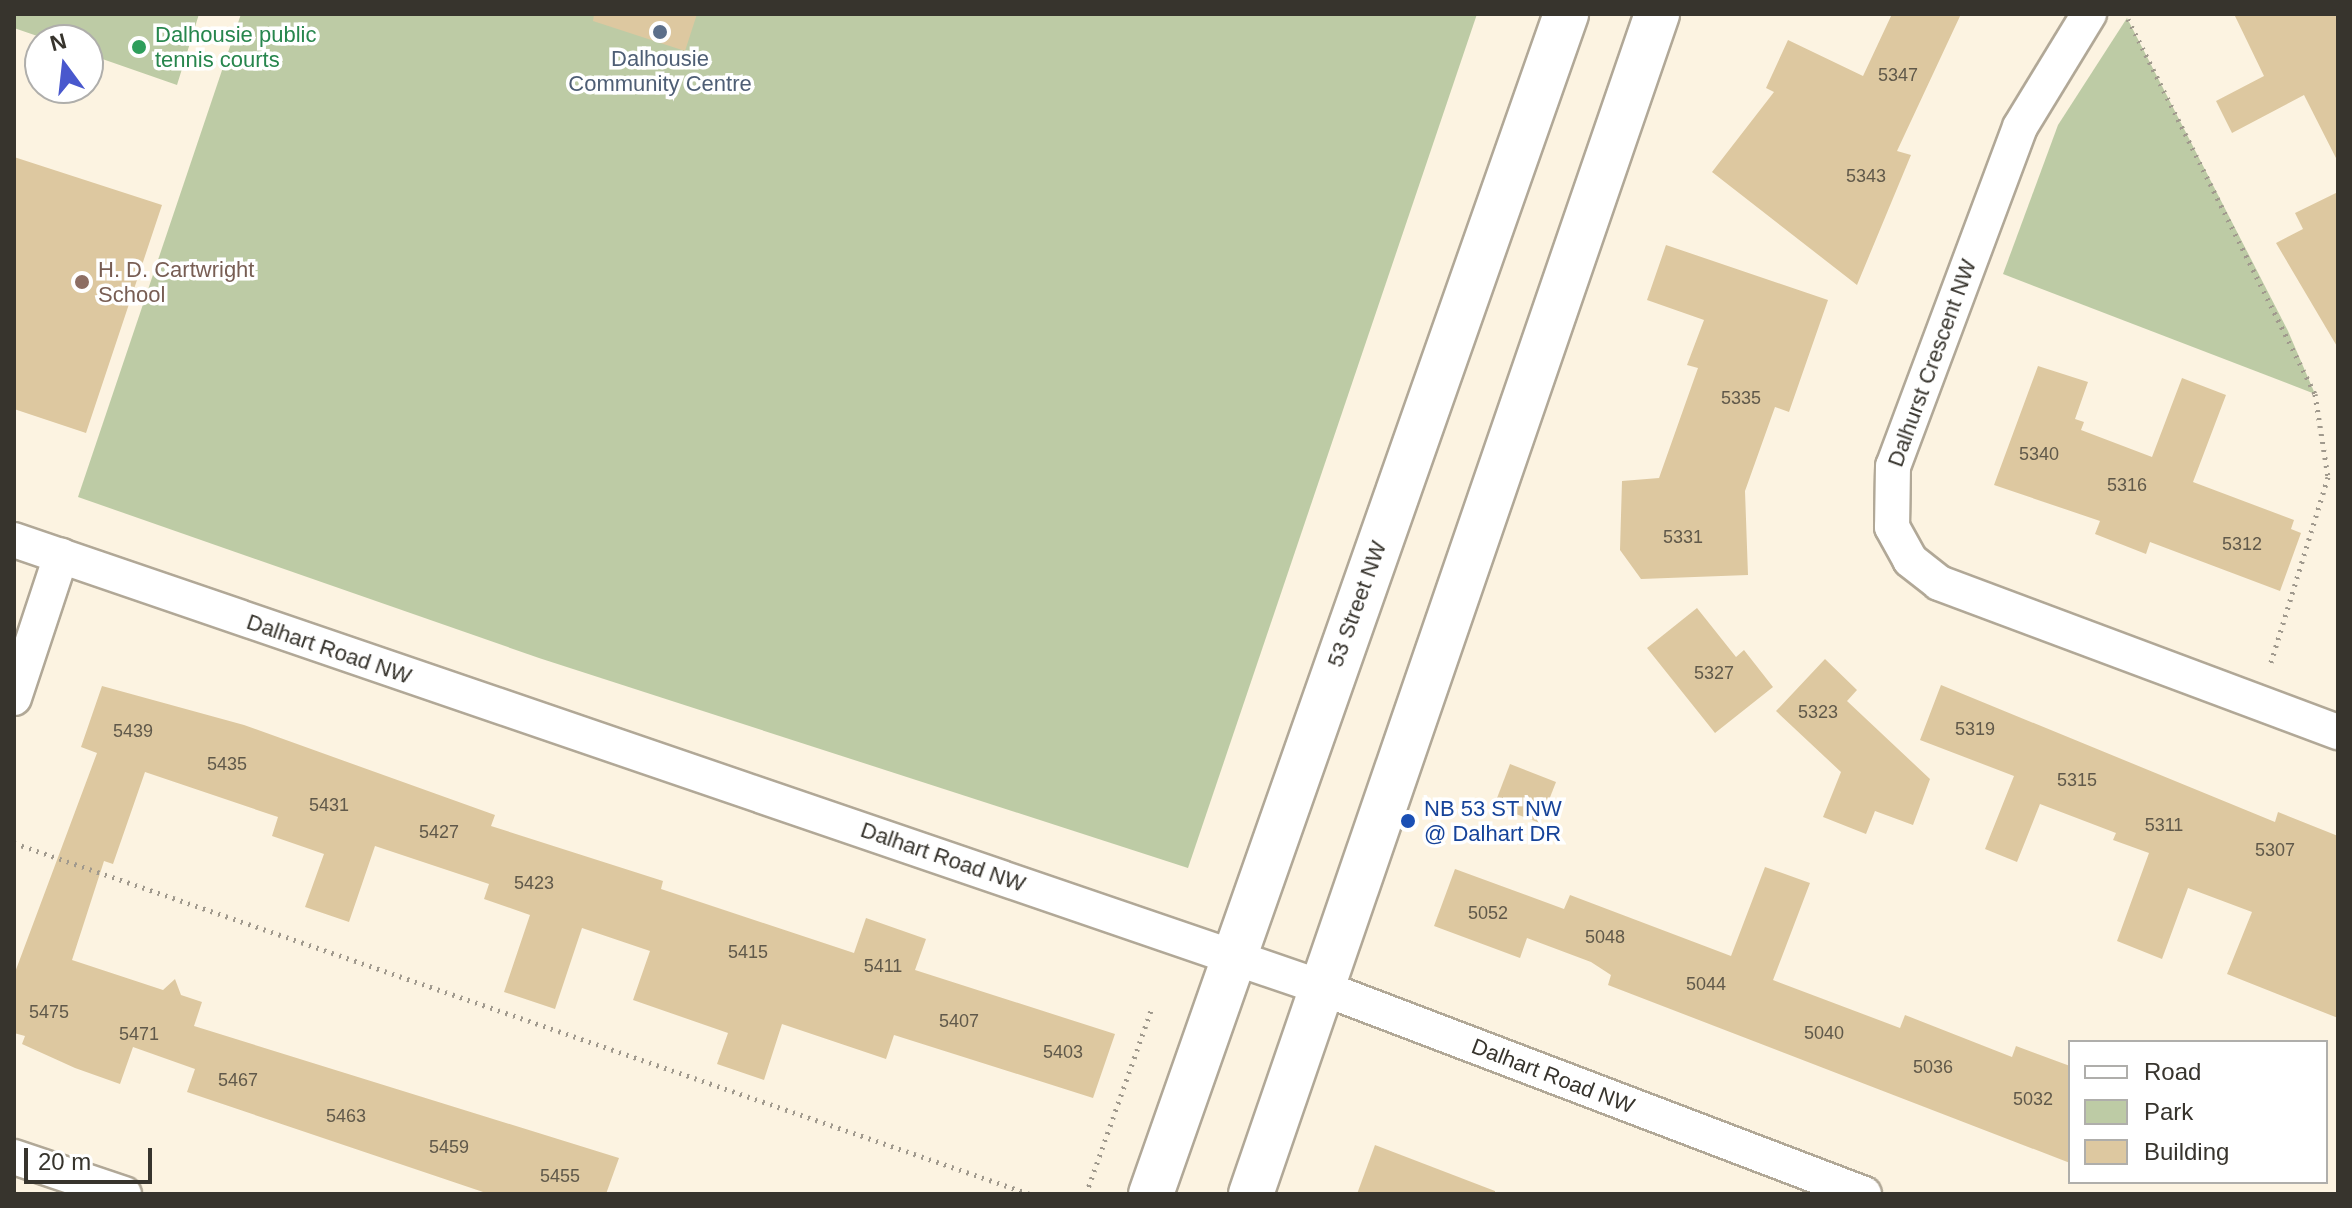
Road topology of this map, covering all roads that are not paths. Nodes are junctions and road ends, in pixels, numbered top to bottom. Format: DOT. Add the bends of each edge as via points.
graph roads {
  1 [pos="1566,14"];
  2 [pos="1657,14"];
  3 [pos="2089,14"];
  4 [pos="14,540"];
  5 [pos="61,556"];
  6 [pos="14,698"];
  7 [pos="2338,732"];
  8 [pos="1237,958"];
  9 [pos="1320,987"];
  10 [pos="14,1157"];
  11 [pos="124,1194"];
  12 [pos="1151,1194"];
  13 [pos="1251,1194"];
  14 [pos="1864,1194"];
  1 -- 8 [label="main road, 53 Street NW"];
  2 -- 9 [label="main road"];
  3 -- 7 [label="street, Dalhurst Crescent NW" via="2020,127 1893,466 1892,527 1910,560 1939,583"];
  4 -- 5 [label="street, Dalhart Road NW"];
  5 -- 6 [label="street"];
  5 -- 8 [label="street, Dalhart Road NW"];
  8 -- 9 [label="street, Dalhart Road NW"];
  8 -- 12 [label="main road, 53 Street NW"];
  9 -- 13 [label="main road"];
  9 -- 14 [label="street, Dalhart Road NW"];
  10 -- 11 [label="street"];
}
